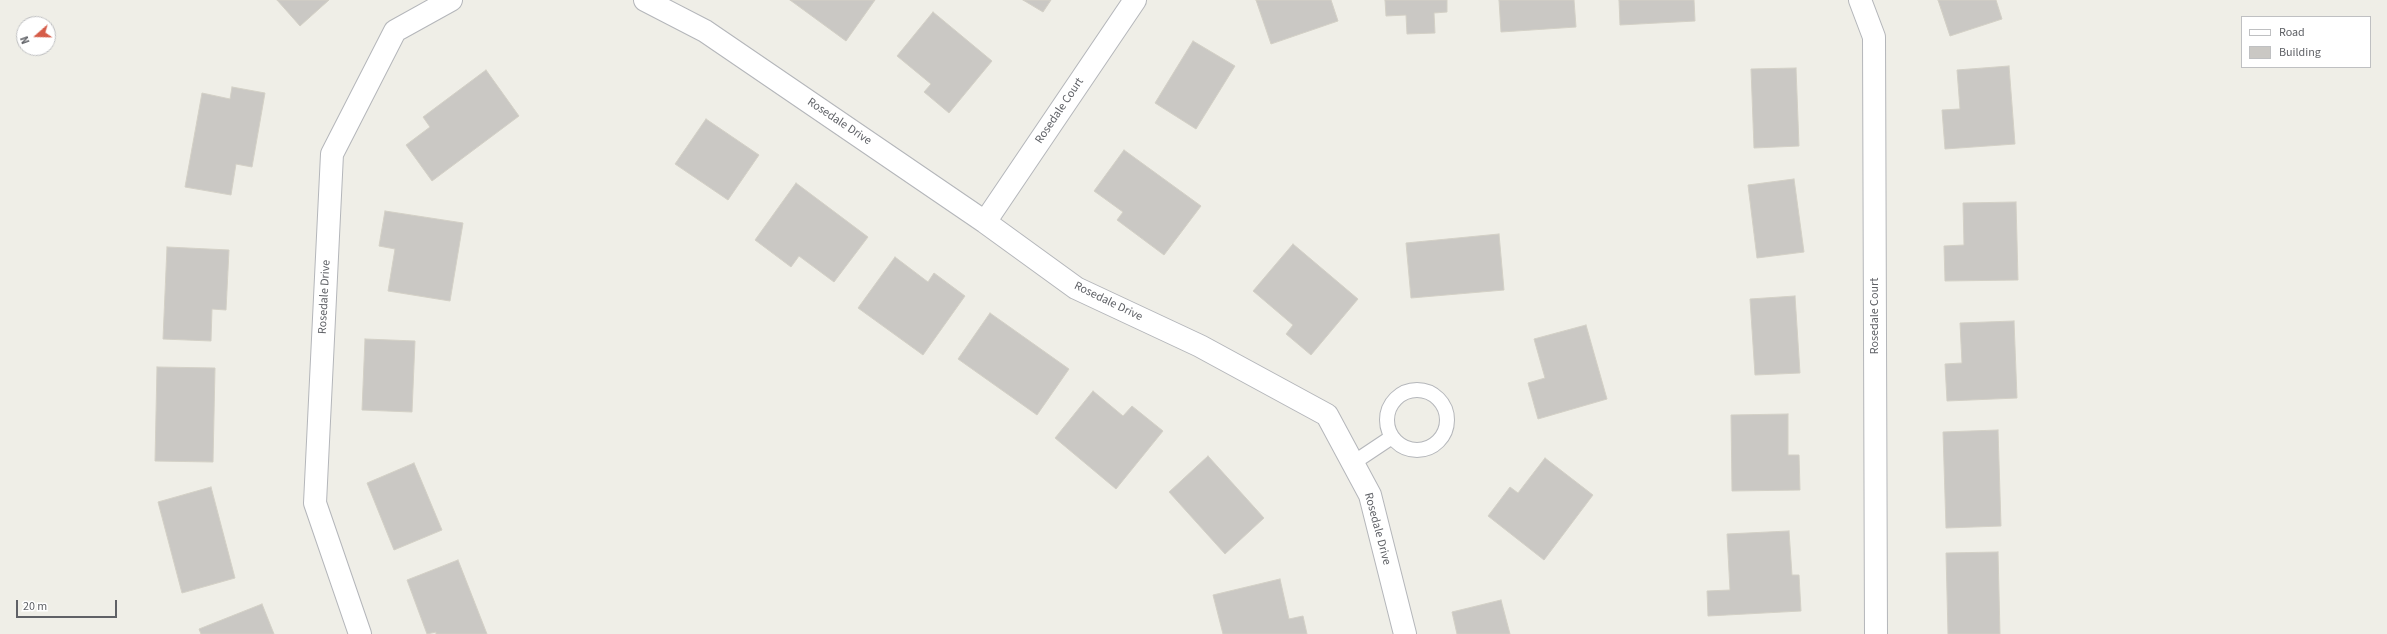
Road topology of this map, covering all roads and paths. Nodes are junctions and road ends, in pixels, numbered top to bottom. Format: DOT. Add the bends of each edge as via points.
graph roads {
  1 [pos="451,0"];
  2 [pos="645,0"];
  3 [pos="1135,0"];
  4 [pos="1860,0"];
  5 [pos="986,222"];
  6 [pos="1392,437"];
  7 [pos="1353,463"];
  8 [pos="360,634"];
  9 [pos="1405,634"];
  10 [pos="1876,634"];
  1 -- 8 [label="street, Rosedale Drive" via="395,31 332,154 315,503"];
  2 -- 5 [label="street, Rosedale Drive" via="705,31"];
  3 -- 5 [label="street, Rosedale Court"];
  4 -- 10 [label="street, Rosedale Court" via="1874,37"];
  5 -- 7 [label="street, Rosedale Drive" via="1076,288 1200,346 1327,415"];
  6 -- 6 [label="lane" via="1408,448 1428,447 1437,442 1446,424 1442,404 1428,392 1419,390 1401,394 1394,401 1387,419"];
  6 -- 7 [label="lane"];
  7 -- 9 [label="street, Rosedale Drive" via="1370,495"];
}
